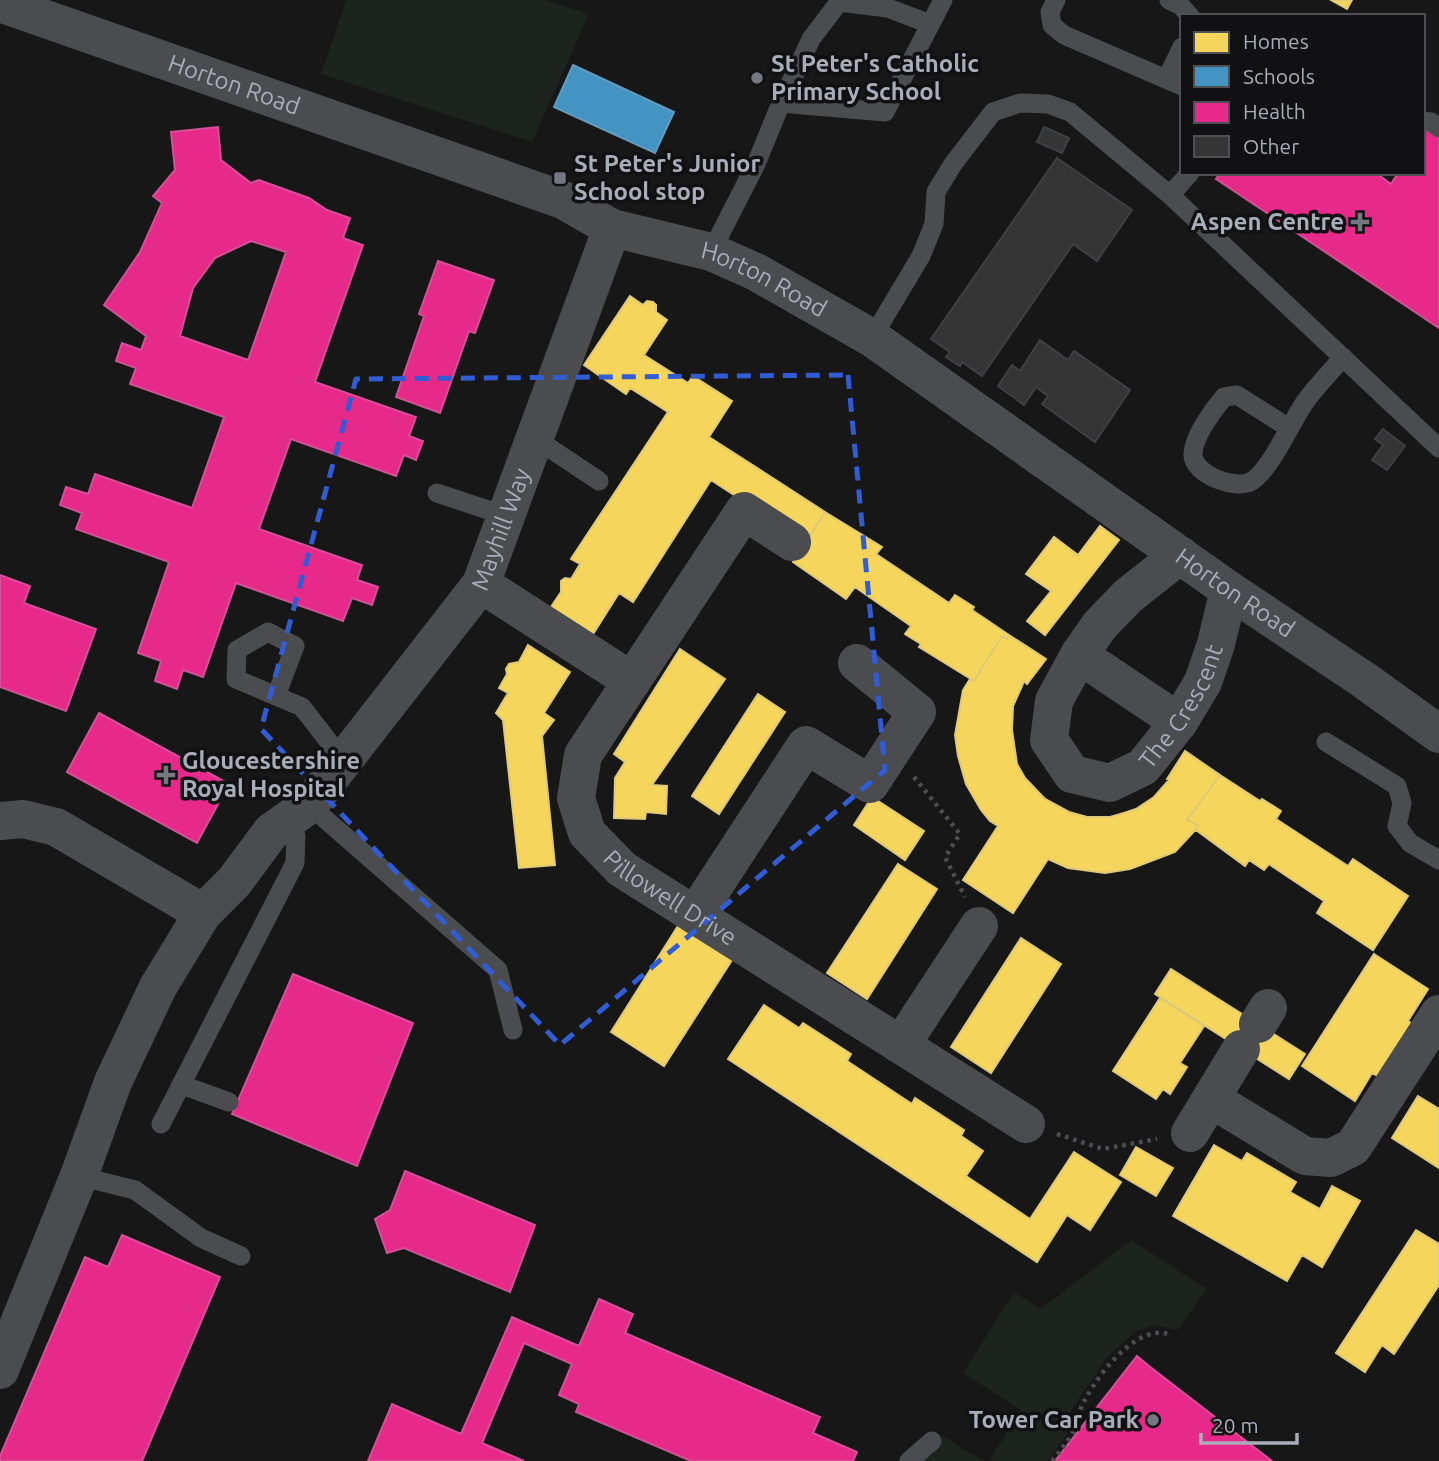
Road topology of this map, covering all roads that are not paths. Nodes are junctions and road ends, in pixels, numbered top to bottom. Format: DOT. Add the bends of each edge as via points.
graph roads {
  1 [pos="943,0"];
  2 [pos="1056,0"];
  3 [pos="1169,0"];
  4 [pos="0,3"];
  5 [pos="1188,14"];
  6 [pos="930,24"];
  7 [pos="1180,57"];
  8 [pos="1175,82"];
  9 [pos="782,103"];
  10 [pos="1188,175"];
  11 [pos="1170,195"];
  12 [pos="612,228"];
  13 [pos="711,252"];
  14 [pos="872,338"];
  15 [pos="1343,357"];
  16 [pos="1289,428"];
  17 [pos="536,439"];
  18 [pos="1439,448"];
  19 [pos="599,481"];
  20 [pos="437,493"];
  21 [pos="506,516"];
  22 [pos="792,542"];
  23 [pos="1180,555"];
  24 [pos="481,584"];
  25 [pos="1229,590"];
  26 [pos="1079,655"];
  27 [pos="857,663"];
  28 [pos="632,681"];
  29 [pos="276,696"];
  30 [pos="1179,722"];
  31 [pos="1439,734"];
  32 [pos="1326,742"];
  33 [pos="343,760"];
  34 [pos="307,804"];
  35 [pos="0,821"];
  36 [pos="1439,860"];
  37 [pos="204,913"];
  38 [pos="695,915"];
  39 [pos="979,926"];
  40 [pos="1439,1014"];
  41 [pos="1256,1027"];
  42 [pos="513,1030"];
  43 [pos="901,1045"];
  44 [pos="181,1085"];
  45 [pos="1211,1099"];
  46 [pos="229,1102"];
  47 [pos="161,1124"];
  48 [pos="1026,1124"];
  49 [pos="1190,1133"];
  50 [pos="79,1177"];
  51 [pos="241,1256"];
  52 [pos="4,1349"];
  53 [pos="932,1441"];
  54 [pos="909,1461"];
  1 -- 6 [label="lane"];
  2 -- 8 [label="lane" via="1052,25 1064,35"];
  3 -- 5 [label="lane"];
  4 -- 12 [label="street, Horton Road" via="563,200"];
  6 -- 9 [label="lane" via="885,112"];
  6 -- 9 [label="lane" via="888,8 839,2 811,39"];
  7 -- 8 [label="lane"];
  9 -- 13 [label="lane"];
  10 -- 11 [label="lane"];
  11 -- 14 [label="lane" via="1070,112 1048,104 1020,103 993,112 936,192 934,224 921,256"];
  11 -- 15 [label="lane"];
  12 -- 13 [label="street, Horton Road"];
  12 -- 17 [label="street, Mayhill Way"];
  13 -- 14 [label="street, Horton Road" via="756,272"];
  14 -- 23 [label="street, Horton Road"];
  15 -- 16 [label="lane"];
  15 -- 18 [label="lane"];
  16 -- 16 [label="lane" via="1260,475 1249,484 1222,480 1201,470 1194,461 1193,450 1210,414 1224,397 1237,395"];
  17 -- 19 [label="lane"];
  17 -- 21 [label="street, Mayhill Way"];
  20 -- 21 [label="lane"];
  21 -- 24 [label="street, Mayhill Way"];
  22 -- 28 [label="street, Pillowell Drive" via="744,511"];
  23 -- 25 [label="street, Horton Road"];
  23 -- 26 [label="street, The Crescent" via="1128,596"];
  24 -- 28 [label="street"];
  24 -- 33 [label="street, Mayhill Way"];
  25 -- 30 [label="street, The Crescent" via="1202,682"];
  25 -- 31 [label="street, Horton Road"];
  26 -- 30 [label="street"];
  26 -- 30 [label="street, The Crescent" via="1054,701 1049,740 1072,774 1110,783 1143,767"];
  27 -- 38 [label="street" via="917,712 870,784 806,745"];
  28 -- 38 [label="street, Pillowell Drive" via="583,755 576,798 587,833 622,869"];
  29 -- 33 [label="lane" via="302,707"];
  32 -- 36 [label="lane" via="1397,786 1402,803 1397,826 1410,843"];
  33 -- 34 [label="street, Mayhill Way"];
  34 -- 37 [label="street, Mayhill Way" via="271,832"];
  34 -- 42 [label="lane" via="498,970"];
  34 -- 44 [label="lane" via="296,836 295,863"];
  35 -- 37 [label="street" via="23,819 56,827"];
  37 -- 50 [label="street, Mayhill Way" via="158,987 113,1082"];
  38 -- 43 [label="street, Pillowell Drive"];
  39 -- 43 [label="street"];
  40 -- 45 [label="street" via="1353,1147 1331,1158 1305,1156"];
  41 -- 45 [label="street"];
  43 -- 48 [label="street, Pillowell Drive"];
  44 -- 46 [label="lane"];
  44 -- 47 [label="lane"];
  45 -- 49 [label="street"];
  50 -- 51 [label="lane" via="135,1190 201,1238"];
  50 -- 52 [label="street, Mayhill Way"];
  53 -- 54 [label="lane"];
}
